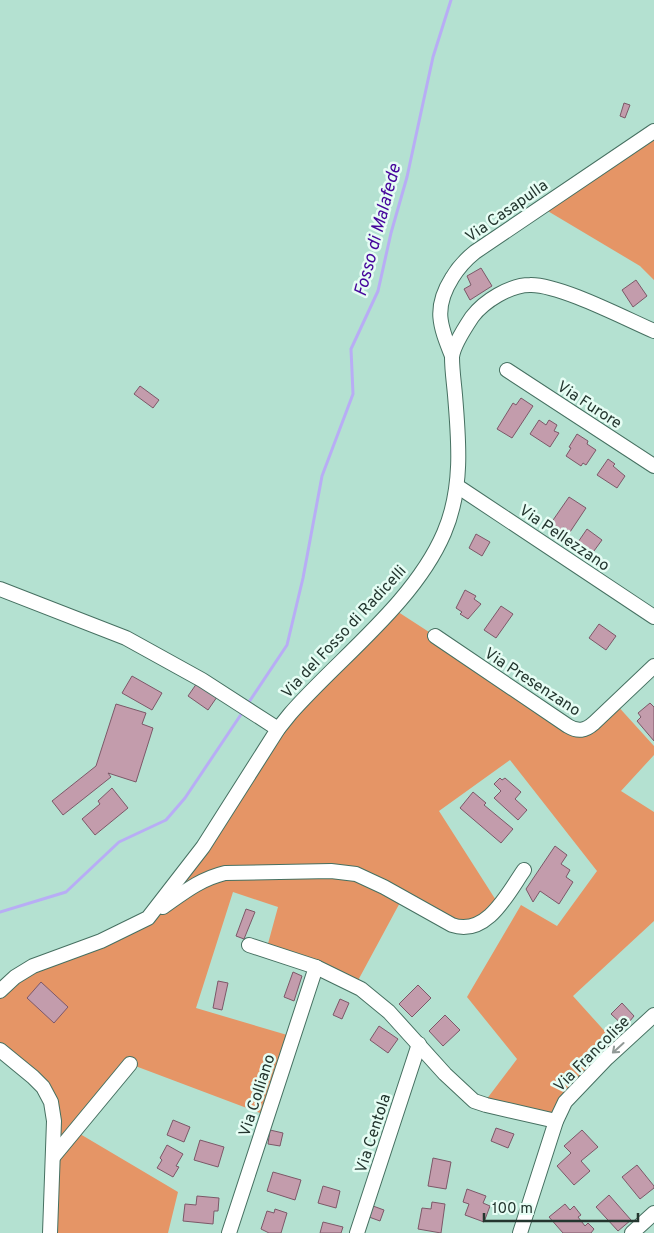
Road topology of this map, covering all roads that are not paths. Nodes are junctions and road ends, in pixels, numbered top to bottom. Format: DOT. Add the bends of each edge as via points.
graph roads {
  1 [pos="654,131"];
  2 [pos="654,331"];
  3 [pos="452,356"];
  4 [pos="507,370"];
  5 [pos="654,466"];
  6 [pos="457,486"];
  7 [pos="0,589"];
  8 [pos="654,617"];
  9 [pos="436,636"];
  10 [pos="654,666"];
  11 [pos="278,729"];
  12 [pos="524,870"];
  13 [pos="148,918"];
  14 [pos="250,946"];
  15 [pos="316,967"];
  16 [pos="0,990"];
  17 [pos="654,1015"];
  18 [pos="419,1044"];
  19 [pos="0,1050"];
  20 [pos="130,1064"];
  21 [pos="556,1122"];
  22 [pos="53,1157"];
  23 [pos="654,1213"];
  24 [pos="50,1233"];
  25 [pos="229,1233"];
  26 [pos="357,1233"];
  27 [pos="520,1233"];
  28 [pos="632,1233"];
  1 -- 3 [label="street, Via Casapulla" via="475,252 460,266 445,288 439,308 443,333"];
  2 -- 3 [label="street" via="568,294 530,285 498,295 482,306 468,324"];
  3 -- 6 [label="street, Via del Fosso di Radicelli" via="459,449"];
  4 -- 5 [label="street, Via Furore"];
  6 -- 8 [label="street, Via Pellezzano"];
  6 -- 11 [label="street, Via del Fosso di Radicelli" via="445,532 417,577"];
  7 -- 11 [label="street" via="126,638 202,680"];
  9 -- 10 [label="street, Via Presenzano" via="577,730 591,726"];
  11 -- 13 [label="street, Via del Fosso di Radicelli" via="198,854"];
  12 -- 13 [label="street" via="495,911 478,924 464,928 452,925 366,878 331,871 214,876 193,886"];
  13 -- 16 [label="street, Via del Fosso di Radicelli" via="102,941 33,966"];
  14 -- 15 [label="street"];
  15 -- 18 [label="street" via="373,998"];
  15 -- 25 [label="street, Via Colliano"];
  17 -- 21 [label="street, Via Francolise, one-way" via="572,1094"];
  18 -- 21 [label="street" via="444,1074 474,1101"];
  18 -- 26 [label="street, Via Centola"];
  19 -- 22 [label="street" via="30,1074 50,1098 54,1121"];
  20 -- 22 [label="street"];
  21 -- 27 [label="street, Via Francolise"];
  22 -- 24 [label="street"];
  23 -- 28 [label="street"];
}
